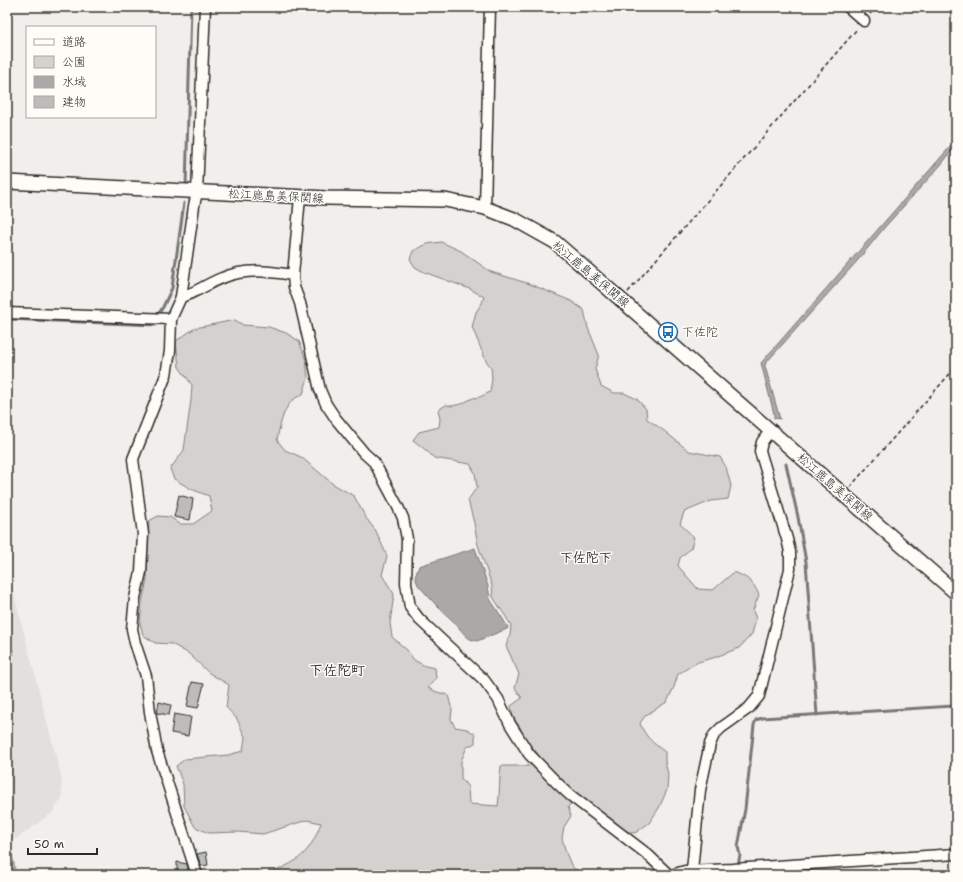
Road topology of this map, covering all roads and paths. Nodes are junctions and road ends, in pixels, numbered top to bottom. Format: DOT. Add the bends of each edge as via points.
graph roads {
  1 [pos="205,7"];
  2 [pos="490,7"];
  3 [pos="848,7"];
  4 [pos="876,7"];
  5 [pos="864,21"];
  6 [pos="7,182"];
  7 [pos="197,192"];
  8 [pos="300,196"];
  9 [pos="485,208"];
  10 [pos="293,275"];
  11 [pos="181,297"];
  12 [pos="621,299"];
  13 [pos="7,313"];
  14 [pos="171,319"];
  15 [pos="956,367"];
  16 [pos="770,431"];
  17 [pos="844,494"];
  18 [pos="956,593"];
  19 [pos="956,854"];
  20 [pos="692,870"];
  21 [pos="197,875"];
  22 [pos="670,875"];
  1 -- 7 [label="street"];
  2 -- 9 [label="street"];
  3 -- 5 [label="street"];
  4 -- 5 [label="path"];
  5 -- 12 [label="path"];
  6 -- 7 [label="main road, 松江鹿島美保関線"];
  7 -- 8 [label="main road, 松江鹿島美保関線"];
  7 -- 11 [label="street"];
  8 -- 9 [label="main road, 松江鹿島美保関線" via="445,200"];
  8 -- 10 [label="street"];
  9 -- 12 [label="main road, 松江鹿島美保関線" via="514,219 555,242"];
  10 -- 11 [label="street" via="257,270 240,272"];
  10 -- 22 [label="street" via="320,390 326,404 374,462 403,518 407,539 406,583 410,607 419,619 484,680 498,699 529,754 556,782"];
  11 -- 14 [label="street"];
  12 -- 16 [label="main road, 松江鹿島美保関線"];
  13 -- 14 [label="street"];
  14 -- 21 [label="street" via="166,375 132,459 143,534 141,572 132,629 146,676 157,751"];
  15 -- 17 [label="path"];
  16 -- 17 [label="main road, 松江鹿島美保関線"];
  16 -- 20 [label="street" via="762,442 760,451 787,539 790,569 759,696 749,708 721,728 710,744 700,790"];
  17 -- 18 [label="main road, 松江鹿島美保関線"];
  19 -- 20 [label="street"];
  20 -- 22 [label="street"];
}
